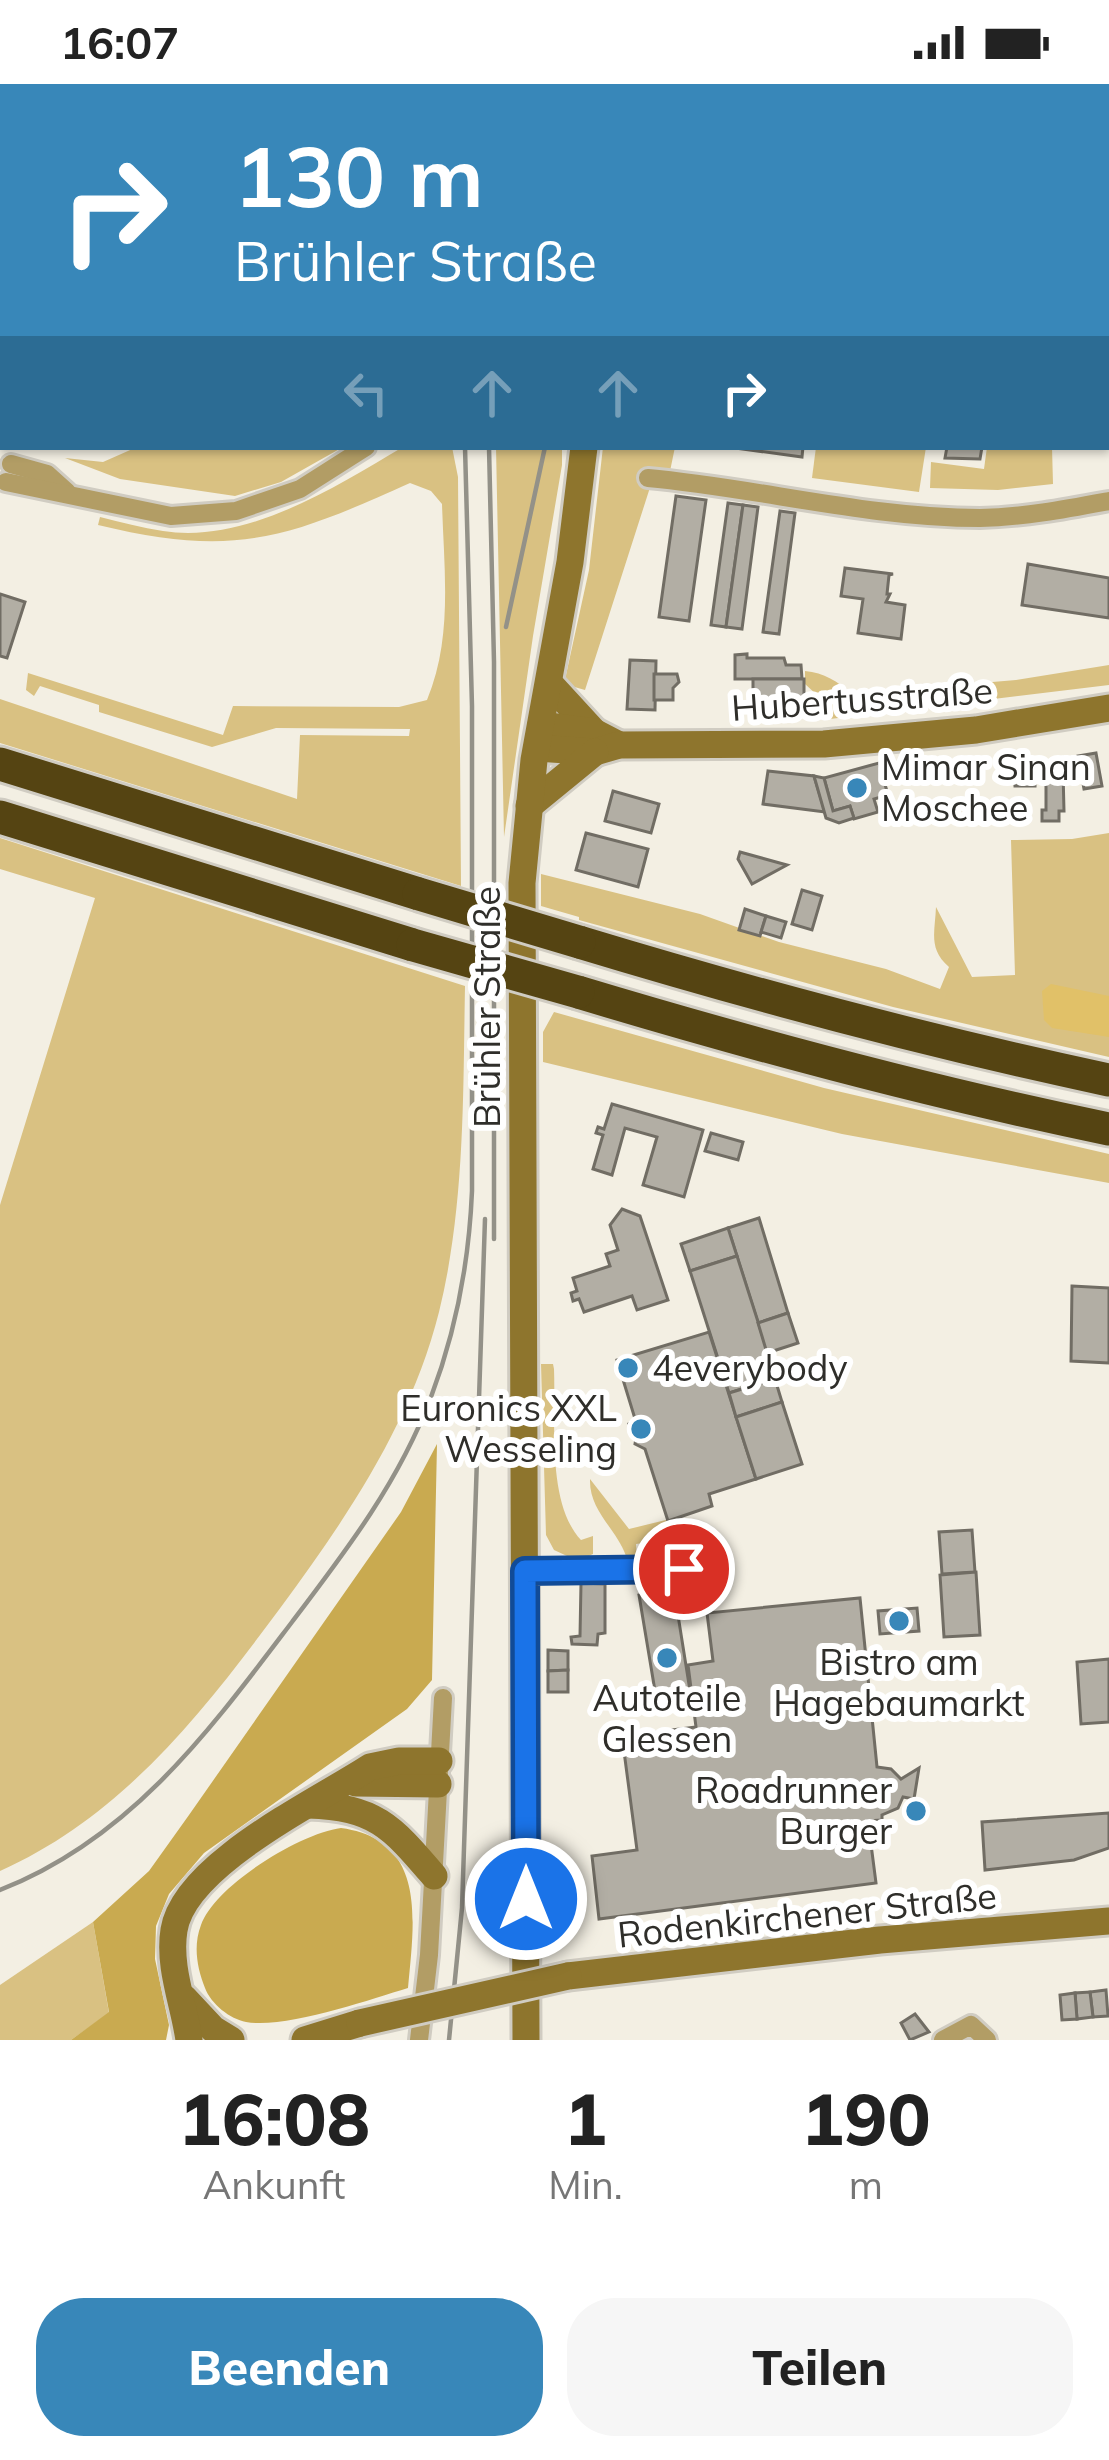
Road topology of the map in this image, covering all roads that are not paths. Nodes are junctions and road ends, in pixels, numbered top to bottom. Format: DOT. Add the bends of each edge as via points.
graph roads {
  1 [pos="361,450"];
  2 [pos="584,450"];
  3 [pos="9,473"];
  4 [pos="648,478"];
  5 [pos="1109,501"];
  6 [pos="549,683"];
  7 [pos="1109,709"];
  8 [pos="538,736"];
  9 [pos="602,743"];
  10 [pos="0,764"];
  11 [pos="529,806"];
  12 [pos="0,818"];
  13 [pos="1109,1080"];
  14 [pos="1109,1130"];
  15 [pos="684,1569"];
  16 [pos="525,1571"];
  17 [pos="443,1698"];
  18 [pos="439,1772"];
  19 [pos="308,1805"];
  20 [pos="434,1876"];
  21 [pos="1109,1922"];
  22 [pos="184,1998"];
  23 [pos="190,2040"];
  24 [pos="231,2040"];
  25 [pos="304,2040"];
  26 [pos="418,2040"];
  27 [pos="526,2040"];
  28 [pos="943,2040"];
  29 [pos="987,2040"];
  1 -- 3 [label="street" via="300,489 236,511 171,516"];
  2 -- 6 [label="main road, Brühler Straße"];
  4 -- 5 [label="street" via="959,517"];
  6 -- 8 [label="main road, Brühler Straße"];
  6 -- 9 [label="main road"];
  7 -- 9 [label="main road, Hubertusstraße" via="824,744"];
  8 -- 9 [label="main road, Hubertusstraße"];
  8 -- 11 [label="main road, Brühler Straße"];
  9 -- 11 [label="main road"];
  10 -- 13 [label="highway, bridge" via="765,998"];
  11 -- 16 [label="main road, Brühler Straße" via="522,884"];
  12 -- 14 [label="highway, bridge" via="840,1067"];
  15 -- 16 [label="street"];
  16 -- 27 [label="main road, Brühler Straße"];
  17 -- 18 [label="street"];
  18 -- 19 [label="main road" via="346,1783"];
  18 -- 20 [label="street"];
  19 -- 20 [label="main road" via="373,1815"];
  19 -- 22 [label="main road" via="191,1890 173,1933"];
  20 -- 26 [label="street"];
  21 -- 25 [label="main road, Rodenkirchener Straße, bridge" via="568,1976"];
  22 -- 23 [label="main road"];
  22 -- 24 [label="main road"];
  28 -- 29 [label="street" via="971,2025"];
}
